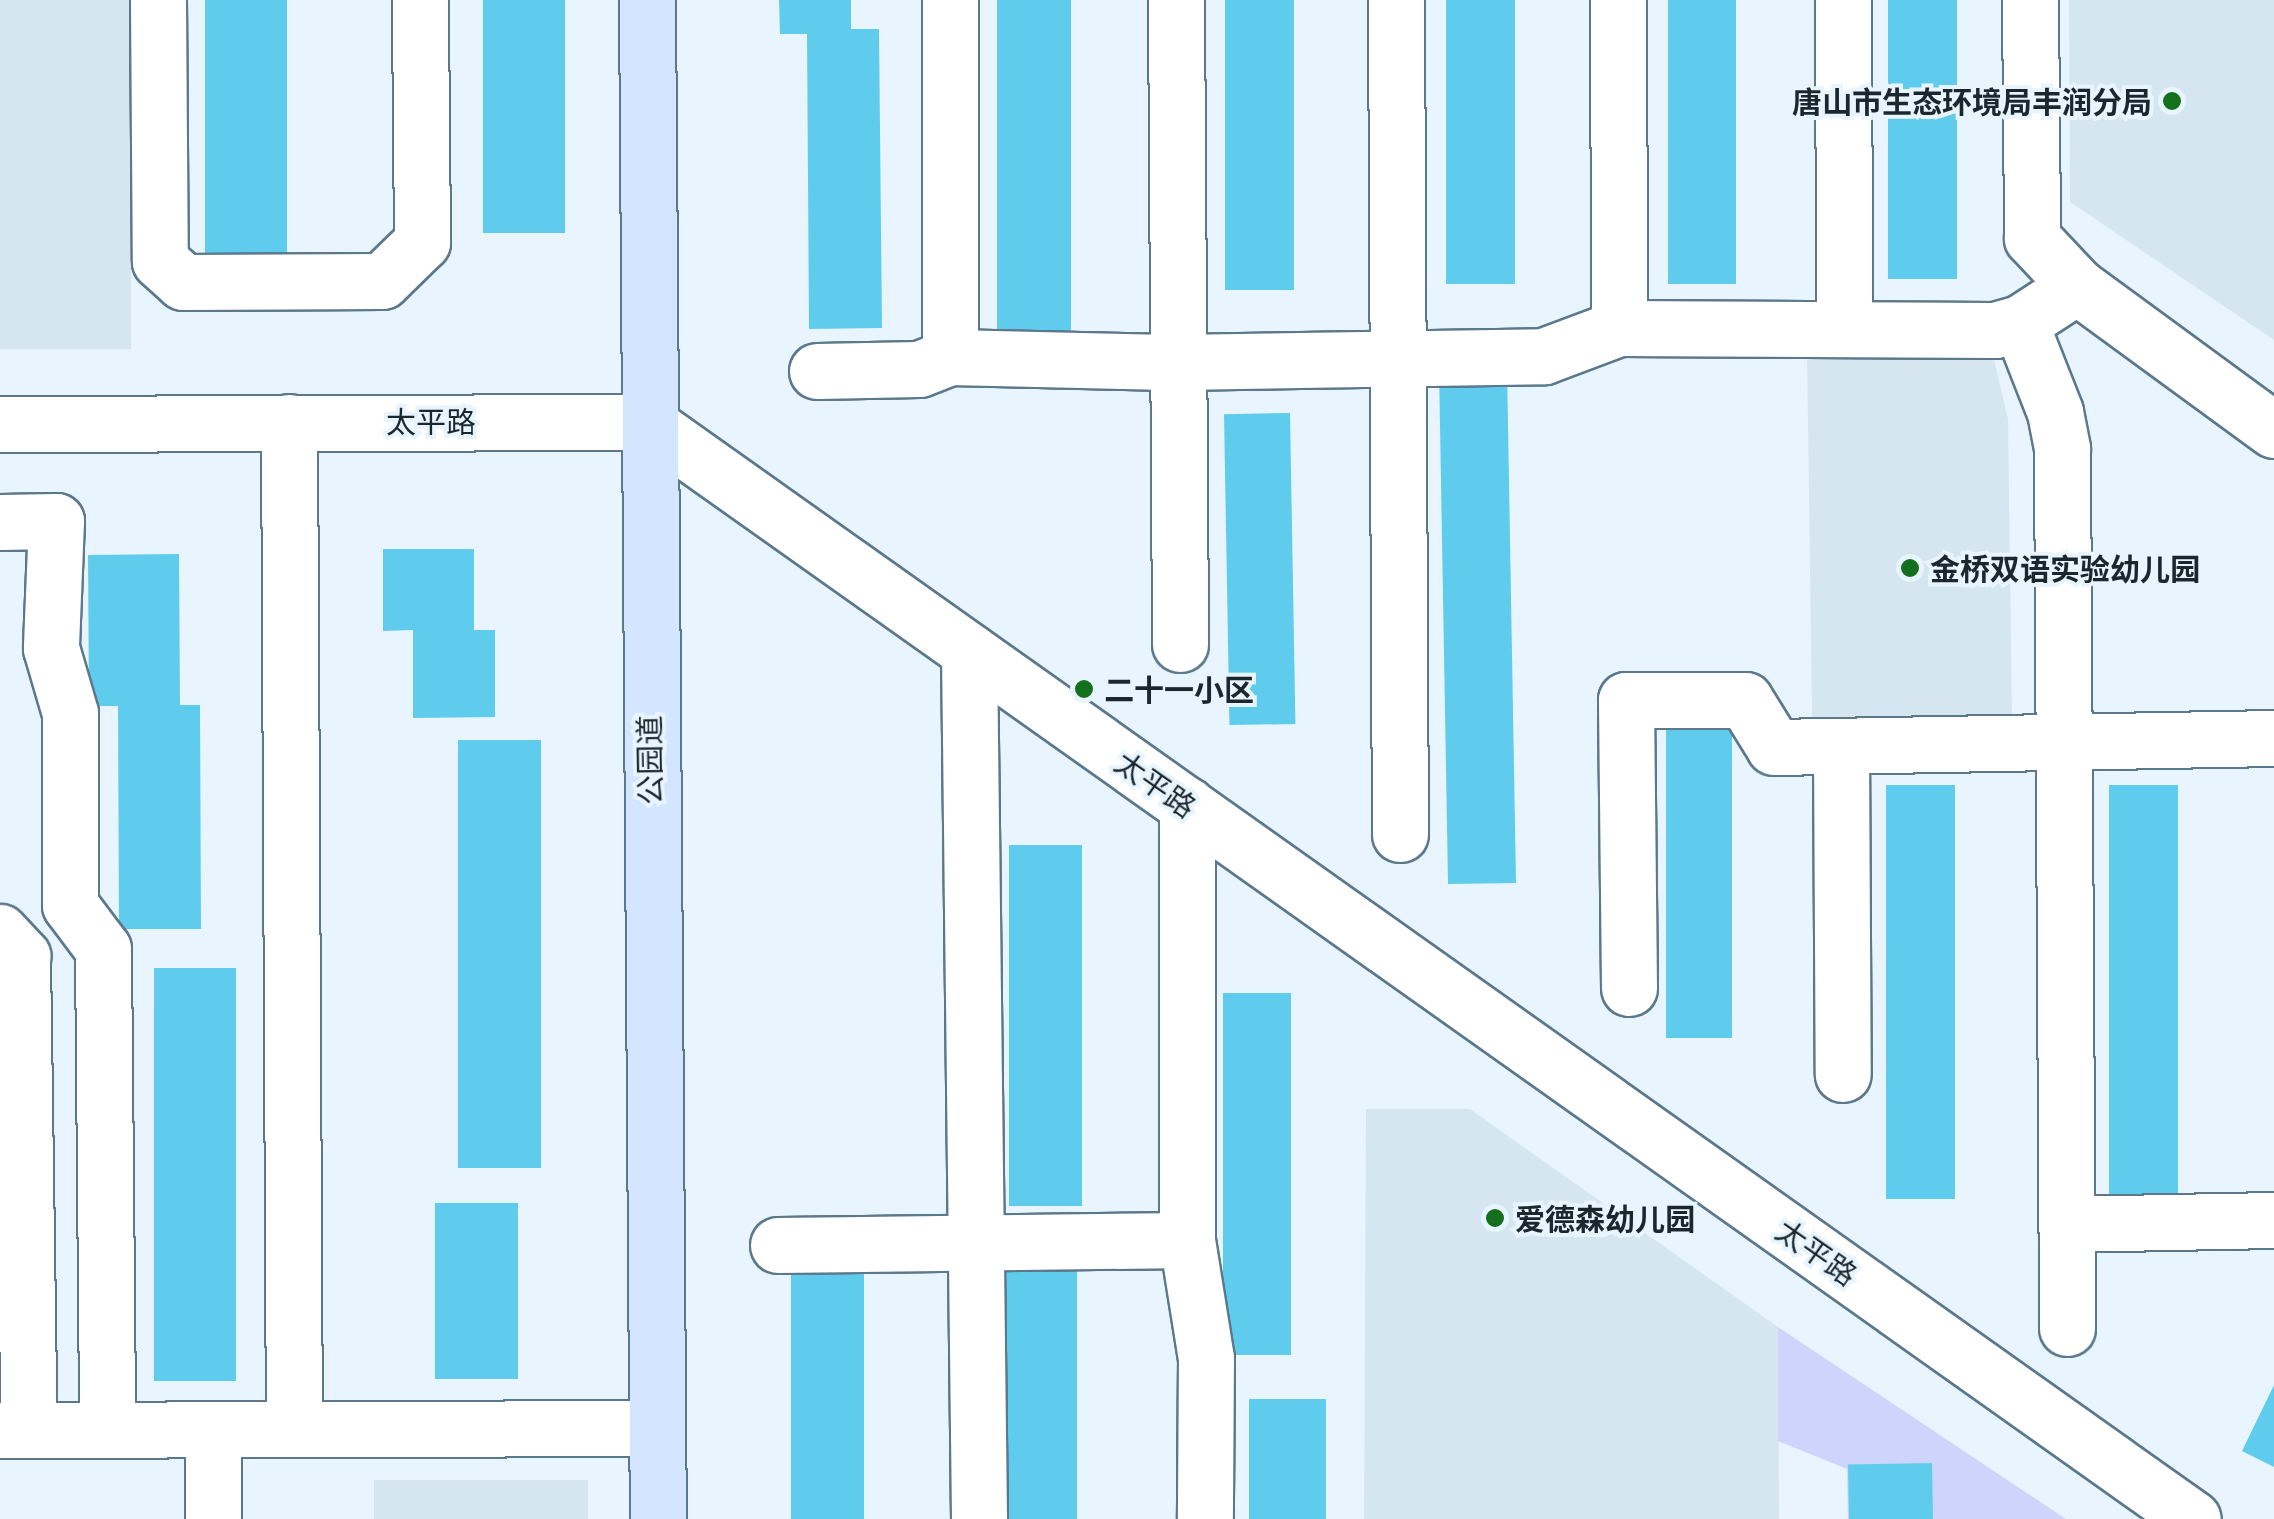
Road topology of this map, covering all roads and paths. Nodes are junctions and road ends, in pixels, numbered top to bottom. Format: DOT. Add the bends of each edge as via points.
graph roads {
  1 [pos="158,0"];
  2 [pos="420,0"];
  3 [pos="647,0"];
  4 [pos="950,0"];
  5 [pos="1176,0"];
  6 [pos="1396,0"];
  7 [pos="1618,0"];
  8 [pos="1843,0"];
  9 [pos="2030,0"];
  10 [pos="2077,286"];
  11 [pos="2020,323"];
  12 [pos="1619,328"];
  13 [pos="1844,328"];
  14 [pos="950,356"];
  15 [pos="1398,360"];
  16 [pos="1178,362"];
  17 [pos="817,371"];
  18 [pos="290,422"];
  19 [pos="646,422"];
  20 [pos="0,424"];
  21 [pos="2274,430"];
  22 [pos="0,522"];
  23 [pos="1180,644"];
  24 [pos="969,651"];
  25 [pos="2274,738"];
  26 [pos="2064,742"];
  27 [pos="1841,746"];
  28 [pos="1187,806"];
  29 [pos="1400,834"];
  30 [pos="70,905"];
  31 [pos="11,944"];
  32 [pos="1629,988"];
  33 [pos="1843,1074"];
  34 [pos="2274,1220"];
  35 [pos="2066,1224"];
  36 [pos="1187,1240"];
  37 [pos="976,1243"];
  38 [pos="778,1244"];
  39 [pos="2067,1328"];
  40 [pos="656,1428"];
  41 [pos="294,1429"];
  42 [pos="14,1430"];
  43 [pos="108,1430"];
  44 [pos="213,1430"];
  45 [pos="2190,1518"];
  46 [pos="213,1519"];
  47 [pos="658,1519"];
  48 [pos="979,1519"];
  49 [pos="1206,1519"];
  1 -- 2 [label="street" via="160,262 183,282 382,281 422,242"];
  3 -- 19 [label="main road, 公园道"];
  4 -- 14 [label="street"];
  5 -- 16 [label="street"];
  6 -- 15 [label="street"];
  7 -- 12 [label="street"];
  8 -- 13 [label="street"];
  9 -- 10 [label="street" via="2032,238"];
  10 -- 11 [label="street"];
  10 -- 21 [label="street"];
  11 -- 13 [label="street" via="1995,330"];
  11 -- 26 [label="street" via="2055,412 2062,449"];
  12 -- 13 [label="street"];
  12 -- 15 [label="street" via="1544,356"];
  14 -- 16 [label="street"];
  14 -- 17 [label="street" via="919,369"];
  15 -- 16 [label="street"];
  15 -- 29 [label="street"];
  16 -- 23 [label="street"];
  18 -- 19 [label="street, 太平路"];
  18 -- 20 [label="street, 太平路"];
  18 -- 41 [label="street"];
  19 -- 24 [label="street, 太平路"];
  19 -- 40 [label="main road, 公园道"];
  22 -- 30 [label="street" via="56,521 51,648 70,713"];
  24 -- 28 [label="street, 太平路"];
  24 -- 37 [label="street"];
  25 -- 26 [label="street"];
  26 -- 27 [label="street"];
  26 -- 35 [label="street"];
  27 -- 32 [label="street" via="1774,747 1745,700 1626,700"];
  27 -- 33 [label="street"];
  28 -- 36 [label="street"];
  28 -- 45 [label="street, 太平路"];
  30 -- 31 [label="street"];
  30 -- 43 [label="street" via="103,949"];
  31 -- 42 [label="street"];
  34 -- 35 [label="street"];
  35 -- 39 [label="street"];
  36 -- 37 [label="street"];
  36 -- 49 [label="street" via="1206,1358"];
  37 -- 38 [label="street"];
  37 -- 48 [label="street"];
  40 -- 41 [label="street"];
  40 -- 47 [label="main road, 公园道"];
  41 -- 44 [label="street"];
  42 -- 43 [label="street"];
  43 -- 44 [label="street"];
  44 -- 46 [label="street"];
}
